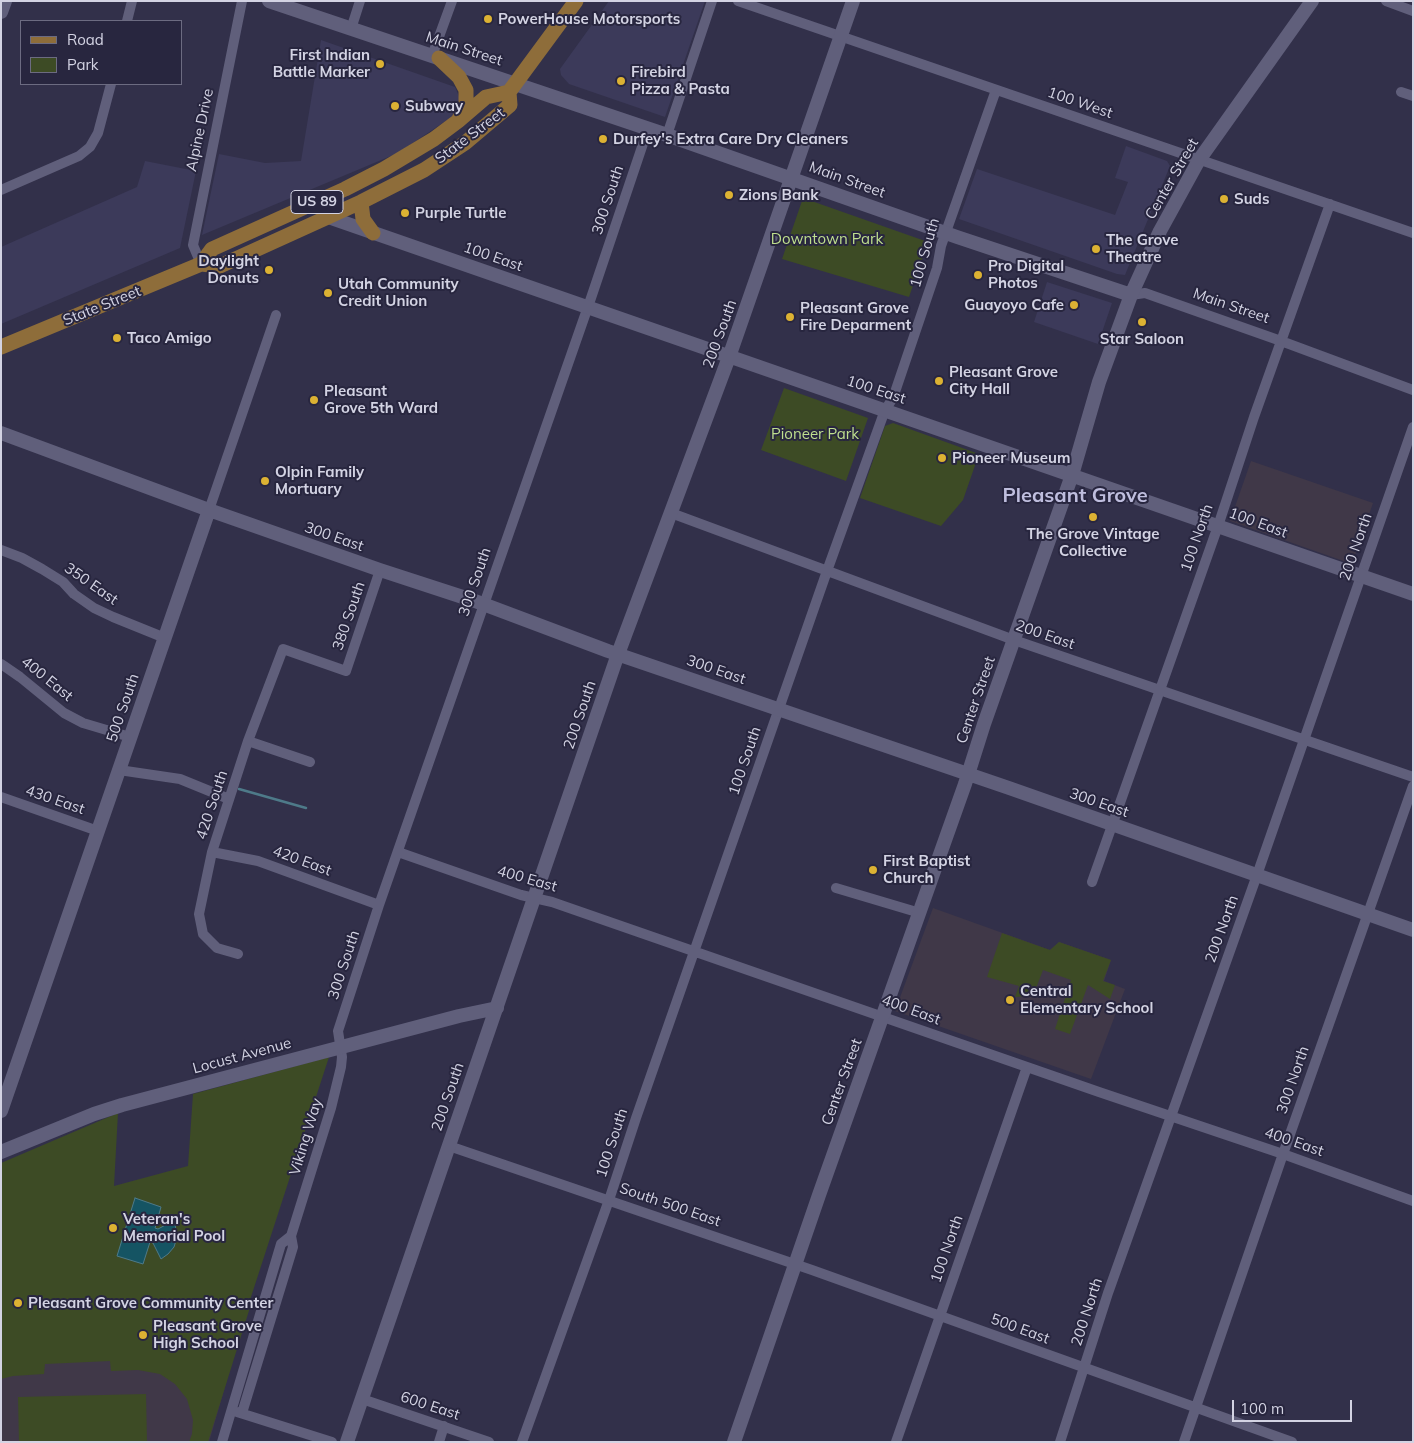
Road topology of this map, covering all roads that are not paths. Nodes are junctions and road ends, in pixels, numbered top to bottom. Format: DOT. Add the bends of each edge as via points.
graph roads {
  1 [pos="5,1"];
  2 [pos="132,1"];
  3 [pos="242,1"];
  4 [pos="269,1"];
  5 [pos="360,1"];
  6 [pos="452,1"];
  7 [pos="576,1"];
  8 [pos="712,1"];
  9 [pos="738,1"];
  10 [pos="853,1"];
  11 [pos="1312,1"];
  12 [pos="1386,1"];
  13 [pos="1413,11"];
  14 [pos="1,12"];
  15 [pos="127,20"];
  16 [pos="351,29"];
  17 [pos="840,36"];
  18 [pos="435,57"];
  19 [pos="111,85"];
  20 [pos="513,88"];
  21 [pos="996,90"];
  22 [pos="1401,92"];
  23 [pos="1413,96"];
  24 [pos="458,121"];
  25 [pos="648,129"];
  26 [pos="668,135"];
  27 [pos="406,158"];
  28 [pos="1200,160"];
  29 [pos="792,178"];
  30 [pos="1,190"];
  31 [pos="361,202"];
  32 [pos="1330,204"];
  33 [pos="326,213"];
  34 [pos="373,232"];
  35 [pos="945,232"];
  36 [pos="1413,233"];
  37 [pos="232,240"];
  38 [pos="201,264"];
  39 [pos="1131,295"];
  40 [pos="588,307"];
  41 [pos="276,316"];
  42 [pos="1282,341"];
  43 [pos="1,347"];
  44 [pos="730,357"];
  45 [pos="1413,390"];
  46 [pos="885,410"];
  47 [pos="1413,427"];
  48 [pos="6,435"];
  49 [pos="1072,475"];
  50 [pos="209,510"];
  51 [pos="671,513"];
  52 [pos="1218,526"];
  53 [pos="1,550"];
  54 [pos="380,570"];
  55 [pos="827,571"];
  56 [pos="1362,576"];
  57 [pos="1413,594"];
  58 [pos="483,604"];
  59 [pos="165,638"];
  60 [pos="1014,640"];
  61 [pos="283,649"];
  62 [pos="618,654"];
  63 [pos="1,664"];
  64 [pos="1159,690"];
  65 [pos="779,709"];
  66 [pos="130,737"];
  67 [pos="1304,739"];
  68 [pos="248,741"];
  69 [pos="310,762"];
  70 [pos="119,770"];
  71 [pos="968,774"];
  72 [pos="1413,776"];
  73 [pos="1413,786"];
  74 [pos="1,798"];
  75 [pos="229,800"];
  76 [pos="1113,825"];
  77 [pos="98,831"];
  78 [pos="212,852"];
  79 [pos="398,852"];
  80 [pos="1257,875"];
  81 [pos="1092,882"];
  82 [pos="836,888"];
  83 [pos="534,898"];
  84 [pos="379,905"];
  85 [pos="920,913"];
  86 [pos="1367,914"];
  87 [pos="1413,930"];
  88 [pos="694,951"];
  89 [pos="238,954"];
  90 [pos="497,1008"];
  91 [pos="883,1016"];
  92 [pos="340,1046"];
  93 [pos="1027,1067"];
  94 [pos="1,1111"];
  95 [pos="1171,1117"];
  96 [pos="449,1146"];
  97 [pos="1,1152"];
  98 [pos="1283,1154"];
  99 [pos="609,1200"];
  100 [pos="1413,1201"];
  101 [pos="292,1236"];
  102 [pos="795,1264"];
  103 [pos="940,1316"];
  104 [pos="1085,1368"];
  105 [pos="362,1399"];
  106 [pos="1196,1407"];
  107 [pos="232,1410"];
  108 [pos="242,1413"];
  109 [pos="444,1426"];
  110 [pos="222,1442"];
  111 [pos="332,1442"];
  112 [pos="347,1442"];
  113 [pos="439,1442"];
  114 [pos="489,1442"];
  115 [pos="522,1442"];
  116 [pos="734,1442"];
  117 [pos="896,1442"];
  118 [pos="1060,1442"];
  119 [pos="1184,1442"];
  120 [pos="1292,1442"];
  1 -- 14 [label="street"];
  2 -- 15 [label="street"];
  3 -- 38 [label="street, Alpine Drive" via="193,244"];
  4 -- 16 [label="street, Main Street"];
  5 -- 16 [label="street"];
  6 -- 18 [label="street"];
  7 -- 20 [label="main road, State Street"];
  8 -- 26 [label="street"];
  9 -- 17 [label="street, 100 West"];
  10 -- 17 [label="street, 200 South"];
  11 -- 28 [label="street, Center Street"];
  12 -- 13 [label="street"];
  16 -- 18 [label="street, Main Street"];
  17 -- 21 [label="street, 100 West"];
  17 -- 29 [label="street, 200 South"];
  18 -- 20 [label="street, Main Street"];
  18 -- 24 [label="main road" via="458,77 466,90 466,105"];
  19 -- 30 [label="street" via="98,133 90,147 79,156"];
  20 -- 24 [label="main road, State Street / US 89" via="486,97"];
  20 -- 25 [label="street, Main Street"];
  20 -- 31 [label="main road, State Street" via="510,105 465,143 424,170"];
  21 -- 28 [label="street, 100 West"];
  21 -- 35 [label="street, 100 South"];
  22 -- 23 [label="street"];
  24 -- 27 [label="main road, State Street / US 89"];
  25 -- 26 [label="street, Main Street"];
  25 -- 40 [label="street, 300 South"];
  26 -- 29 [label="street, Main Street"];
  27 -- 33 [label="main road" via="388,178"];
  27 -- 37 [label="main road, State Street / US 89"];
  28 -- 32 [label="street, 100 West"];
  28 -- 39 [label="street, Center Street" via="1160,231"];
  29 -- 35 [label="street, Main Street"];
  29 -- 44 [label="street, 200 South"];
  31 -- 33 [label="main road, State Street"];
  31 -- 34 [label="main road" via="363,219"];
  32 -- 36 [label="street, 100 West"];
  32 -- 42 [label="street, 100 North"];
  33 -- 34 [label="street, 100 East"];
  33 -- 37 [label="main road" via="249,240"];
  33 -- 38 [label="main road, State Street / US 89" via="299,231 220,266"];
  34 -- 40 [label="street, 100 East"];
  35 -- 39 [label="street, Main Street"];
  35 -- 46 [label="street, 100 South" via="914,339 893,398"];
  37 -- 38 [label="main road, State Street / US 89" via="212,248"];
  38 -- 43 [label="main road, State Street / US 89"];
  39 -- 42 [label="street, Main Street" via="1145,293"];
  39 -- 49 [label="street, Center Street" via="1099,382"];
  40 -- 44 [label="street, 100 East"];
  40 -- 58 [label="street, 300 South"];
  41 -- 50 [label="street, 500 South"];
  42 -- 45 [label="street, Main Street"];
  42 -- 52 [label="street, 100 North"];
  44 -- 46 [label="street, 100 East"];
  44 -- 51 [label="street, 200 South"];
  46 -- 49 [label="street, 100 East"];
  46 -- 55 [label="street, 100 South"];
  47 -- 56 [label="street, 200 North"];
  48 -- 50 [label="street, 300 East"];
  49 -- 52 [label="street, 100 East"];
  49 -- 60 [label="street, Center Street"];
  50 -- 54 [label="street, 300 East"];
  50 -- 59 [label="street, 500 South"];
  51 -- 55 [label="street, 200 East"];
  51 -- 62 [label="street, 200 South"];
  52 -- 56 [label="street, 100 East"];
  52 -- 64 [label="street, 100 North"];
  53 -- 59 [label="street, 350 East" via="42,568 94,608"];
  54 -- 58 [label="street, 300 East"];
  54 -- 61 [label="street, 380 South" via="346,671"];
  55 -- 60 [label="street, 200 East"];
  55 -- 65 [label="street, 100 South"];
  56 -- 57 [label="street, 100 East"];
  56 -- 67 [label="street, 200 North"];
  58 -- 62 [label="street, 300 East"];
  58 -- 79 [label="street, 300 South"];
  59 -- 66 [label="street, 500 South"];
  60 -- 64 [label="street, 200 East"];
  60 -- 71 [label="street, Center Street"];
  61 -- 68 [label="street, 420 South"];
  62 -- 65 [label="street, 300 East"];
  62 -- 83 [label="street, 200 South"];
  63 -- 66 [label="street, 400 East" via="64,713"];
  64 -- 67 [label="street, 200 East"];
  64 -- 76 [label="street, 100 North"];
  65 -- 71 [label="street, 300 East"];
  65 -- 88 [label="street, 100 South"];
  66 -- 70 [label="street, 500 South"];
  67 -- 72 [label="street, 200 East"];
  67 -- 80 [label="street, 200 North"];
  68 -- 69 [label="street"];
  68 -- 75 [label="street, 420 South"];
  70 -- 75 [label="street" via="180,779"];
  70 -- 77 [label="street, 500 South"];
  71 -- 76 [label="street, 300 East"];
  71 -- 85 [label="street, Center Street"];
  73 -- 86 [label="street, 300 North"];
  74 -- 77 [label="street, 430 East"];
  75 -- 78 [label="street, 420 South"];
  76 -- 80 [label="street, 300 East"];
  76 -- 81 [label="street, 100 North"];
  77 -- 94 [label="street, 500 South"];
  78 -- 84 [label="street, 420 East" via="258,860"];
  78 -- 89 [label="street, 420 South" via="199,914 203,934 217,948"];
  79 -- 83 [label="street, 400 East"];
  79 -- 84 [label="street, 300 South"];
  80 -- 86 [label="street, 300 East"];
  80 -- 95 [label="street, 200 North"];
  82 -- 85 [label="street"];
  83 -- 88 [label="street, 400 East"];
  83 -- 90 [label="street, 200 South"];
  84 -- 92 [label="street, 300 South" via="338,1030"];
  85 -- 91 [label="street, Center Street"];
  86 -- 87 [label="street, 300 East"];
  86 -- 98 [label="street, 300 North"];
  88 -- 91 [label="street, 400 East"];
  88 -- 99 [label="street, 100 South"];
  90 -- 92 [label="street, Locust Avenue"];
  90 -- 96 [label="street, 200 South"];
  91 -- 93 [label="street, 400 East"];
  91 -- 102 [label="street, Center Street"];
  92 -- 97 [label="street, Locust Avenue" via="122,1105"];
  92 -- 101 [label="street, Viking Way" via="341,1066 337,1083"];
  93 -- 95 [label="street, 400 East"];
  93 -- 103 [label="street, 100 North"];
  95 -- 98 [label="street, 400 East"];
  95 -- 104 [label="street, 200 North" via="1108,1293"];
  96 -- 99 [label="street, South 500 East"];
  96 -- 105 [label="street, 200 South"];
  98 -- 100 [label="street, 400 East"];
  98 -- 106 [label="street, 300 North"];
  99 -- 102 [label="street, South 500 East"];
  99 -- 115 [label="street, 100 South"];
  101 -- 107 [label="street, Viking Way" via="282,1244"];
  101 -- 108 [label="street, Viking Way" via="293,1247"];
  102 -- 103 [label="street, 500 East"];
  102 -- 116 [label="street, Center Street"];
  103 -- 104 [label="street, 500 East"];
  103 -- 117 [label="street, 100 North"];
  104 -- 106 [label="street, 500 East"];
  104 -- 118 [label="street, 200 North"];
  105 -- 109 [label="street, 600 East"];
  105 -- 112 [label="street, 200 South"];
  106 -- 119 [label="street, 300 North"];
  106 -- 120 [label="street, 500 East"];
  107 -- 108 [label="street"];
  107 -- 110 [label="street, Viking Way"];
  108 -- 111 [label="street"];
  109 -- 113 [label="street"];
  109 -- 114 [label="street, 600 East"];
}
